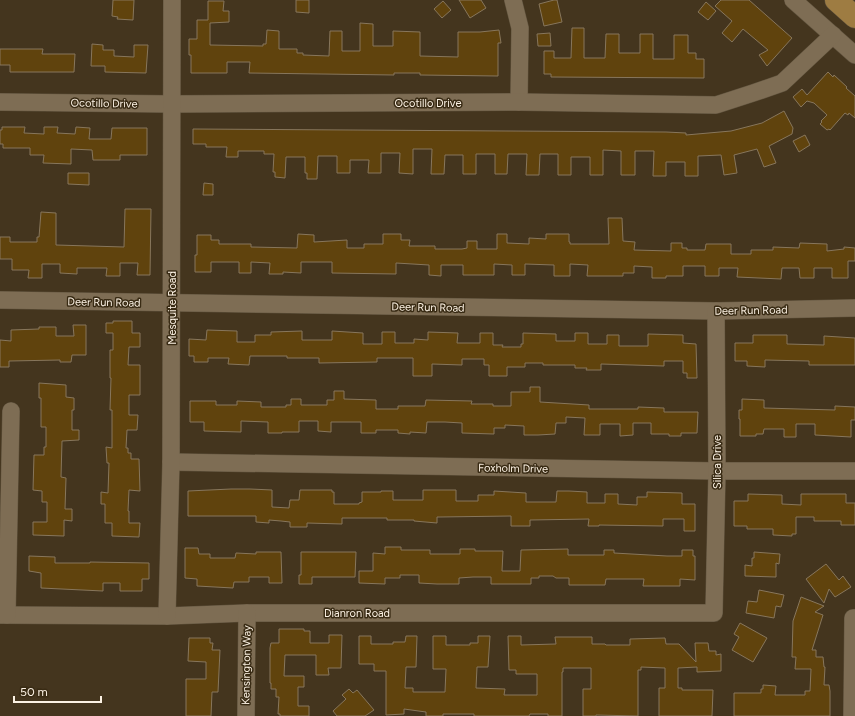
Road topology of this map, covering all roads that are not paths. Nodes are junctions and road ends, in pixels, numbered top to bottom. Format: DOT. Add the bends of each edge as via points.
graph roads {
  1 [pos="172,0"];
  2 [pos="513,0"];
  3 [pos="793,0"];
  4 [pos="836,0"];
  5 [pos="855,16"];
  6 [pos="833,35"];
  7 [pos="855,55"];
  8 [pos="0,102"];
  9 [pos="519,102"];
  10 [pos="172,104"];
  11 [pos="0,300"];
  12 [pos="172,303"];
  13 [pos="855,308"];
  14 [pos="716,311"];
  15 [pos="11,411"];
  16 [pos="171,462"];
  17 [pos="717,471"];
  18 [pos="855,471"];
  19 [pos="247,613"];
  20 [pos="714,613"];
  21 [pos="4,615"];
  22 [pos="166,616"];
  23 [pos="854,618"];
  24 [pos="246,716"];
  25 [pos="852,716"];
  1 -- 10 [label="street, Mesquite Road"];
  2 -- 9 [label="street" via="520,28"];
  3 -- 6 [label="street"];
  4 -- 5 [label="main road"];
  6 -- 7 [label="street"];
  6 -- 9 [label="street, Ocotillo Drive" via="782,83 716,104"];
  8 -- 10 [label="street, Ocotillo Drive"];
  9 -- 10 [label="street, Ocotillo Drive"];
  10 -- 12 [label="street, Mesquite Road"];
  11 -- 12 [label="street, Deer Run Road"];
  12 -- 14 [label="street, Deer Run Road"];
  12 -- 16 [label="street, Mesquite Road"];
  13 -- 14 [label="street, Deer Run Road"];
  14 -- 17 [label="street, Silica Drive"];
  15 -- 21 [label="street"];
  16 -- 17 [label="street, Foxholm Drive"];
  16 -- 22 [label="street, Mesquite Road"];
  17 -- 18 [label="street, Foxholm Drive"];
  17 -- 20 [label="street, Silica Drive"];
  19 -- 20 [label="street, Dianron Road"];
  19 -- 22 [label="street, Dianron Road"];
  19 -- 24 [label="street, Kensington Way"];
  21 -- 22 [label="street, Dianron Road"];
  23 -- 25 [label="street"];
}
